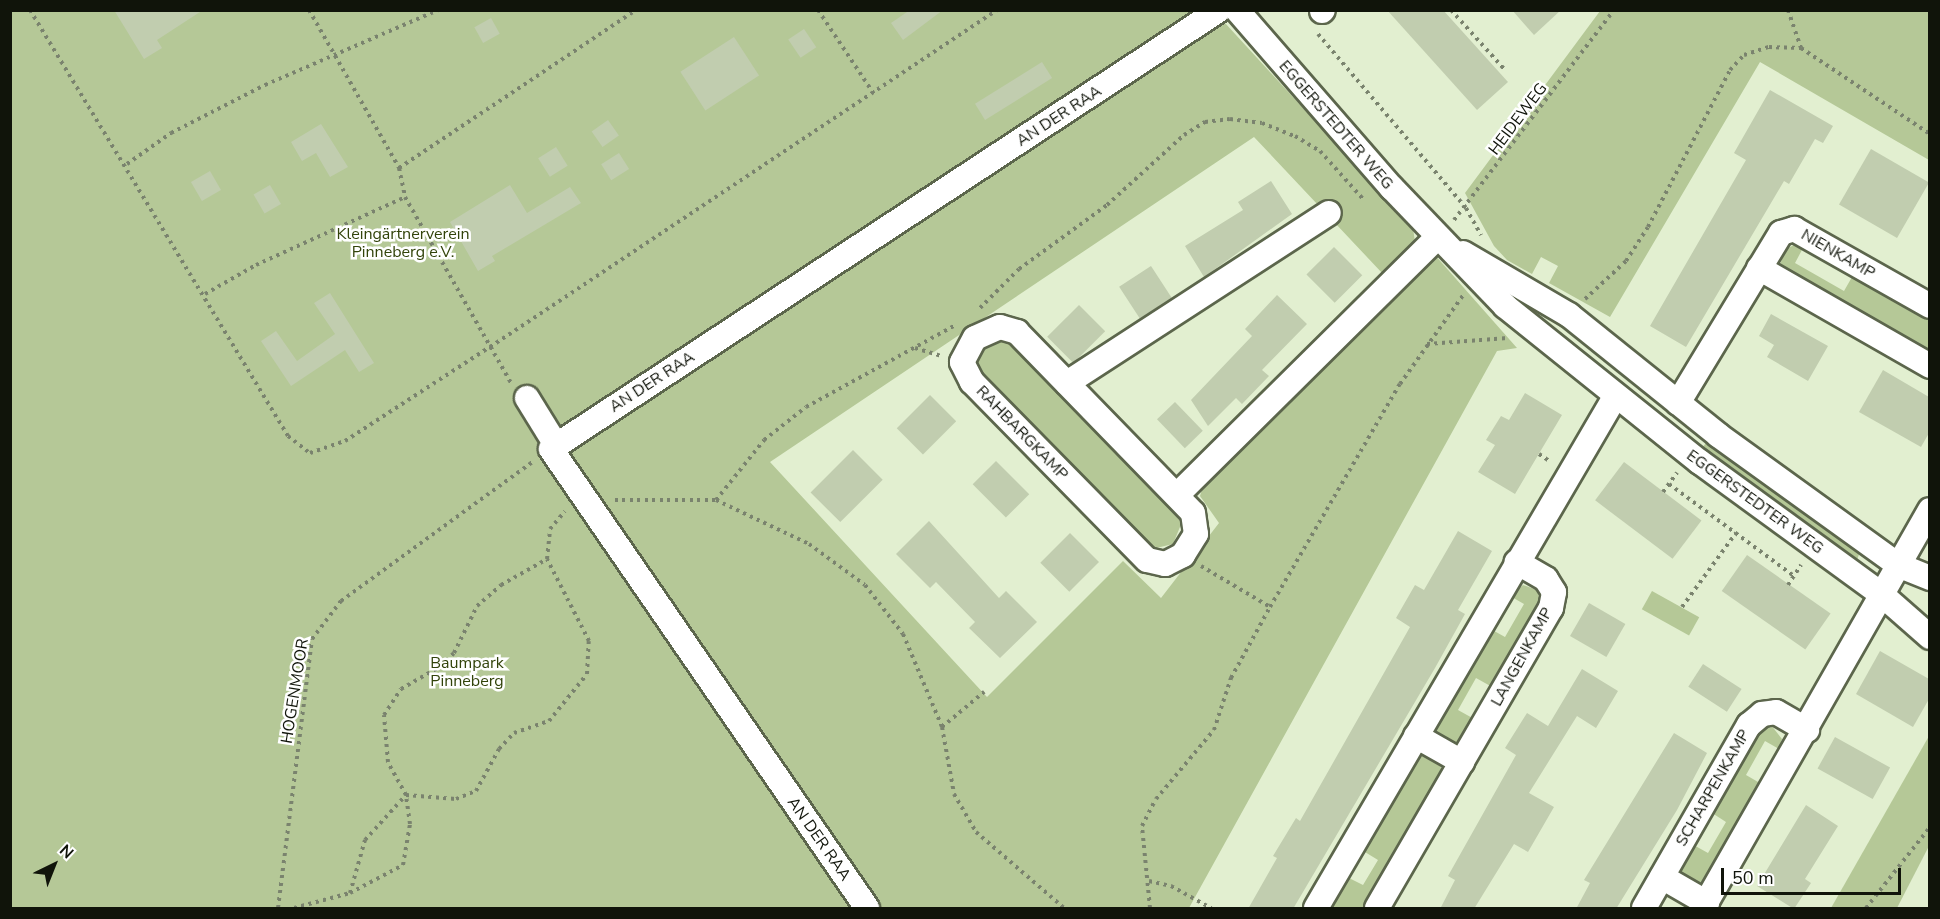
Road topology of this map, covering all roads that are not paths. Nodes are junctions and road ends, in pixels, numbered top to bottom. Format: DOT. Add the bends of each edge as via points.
graph roads {
  1 [pos="1220,10"];
  2 [pos="1238,10"];
  3 [pos="1329,213"];
  4 [pos="1437,238"];
  5 [pos="1759,268"];
  6 [pos="1929,306"];
  7 [pos="1929,366"];
  8 [pos="1650,381"];
  9 [pos="1066,383"];
  10 [pos="522,396"];
  11 [pos="1622,403"];
  12 [pos="1678,403"];
  13 [pos="554,447"];
  14 [pos="1177,495"];
  15 [pos="1929,510"];
  16 [pos="1517,562"];
  17 [pos="1898,565"];
  18 [pos="1929,578"];
  19 [pos="1881,594"];
  20 [pos="1929,637"];
  21 [pos="1806,730"];
  22 [pos="1416,736"];
  23 [pos="1462,762"];
  24 [pos="1662,878"];
  25 [pos="1705,906"];
  26 [pos="867,909"];
  27 [pos="1316,909"];
  28 [pos="1377,909"];
  29 [pos="1644,909"];
  1 -- 13 [label="street, AN DER RAA"];
  2 -- 4 [label="street, EGGERSTEDTER WEG"];
  3 -- 9 [label="street"];
  4 -- 8 [label="street, EGGERSTEDTER WEG" via="1569,315"];
  4 -- 11 [label="street, EGGERSTEDTER WEG" via="1505,306"];
  4 -- 14 [label="street"];
  5 -- 6 [label="street, NIENKAMP" via="1781,233 1794,229"];
  5 -- 7 [label="street"];
  5 -- 12 [label="street, NIENKAMP"];
  8 -- 11 [label="street"];
  8 -- 12 [label="street, EGGERSTEDTER WEG"];
  9 -- 14 [label="street, RAHBARGKAMP"];
  9 -- 14 [label="street, RAHBARGKAMP" via="1017,332 1000,327 975,338 962,362 979,389 1147,560 1165,564 1183,555 1196,534 1193,513"];
  10 -- 13 [label="street"];
  11 -- 16 [label="street"];
  11 -- 19 [label="street, EGGERSTEDTER WEG"];
  12 -- 17 [label="street, EGGERSTEDTER WEG"];
  13 -- 26 [label="street, AN DER RAA" via="586,501"];
  15 -- 17 [label="street"];
  16 -- 22 [label="street"];
  16 -- 23 [label="street, LANGENKAMP" via="1546,579 1554,592 1551,608"];
  17 -- 18 [label="street, EGGERSTEDTER WEG"];
  17 -- 19 [label="street"];
  19 -- 20 [label="street, EGGERSTEDTER WEG"];
  19 -- 21 [label="street"];
  21 -- 24 [label="street, SCHARPENKAMP" via="1776,712 1762,714 1749,725"];
  21 -- 25 [label="street"];
  22 -- 23 [label="street"];
  22 -- 27 [label="street"];
  23 -- 28 [label="street, LANGENKAMP"];
  24 -- 25 [label="street"];
  24 -- 29 [label="street, SCHARPENKAMP"];
}
